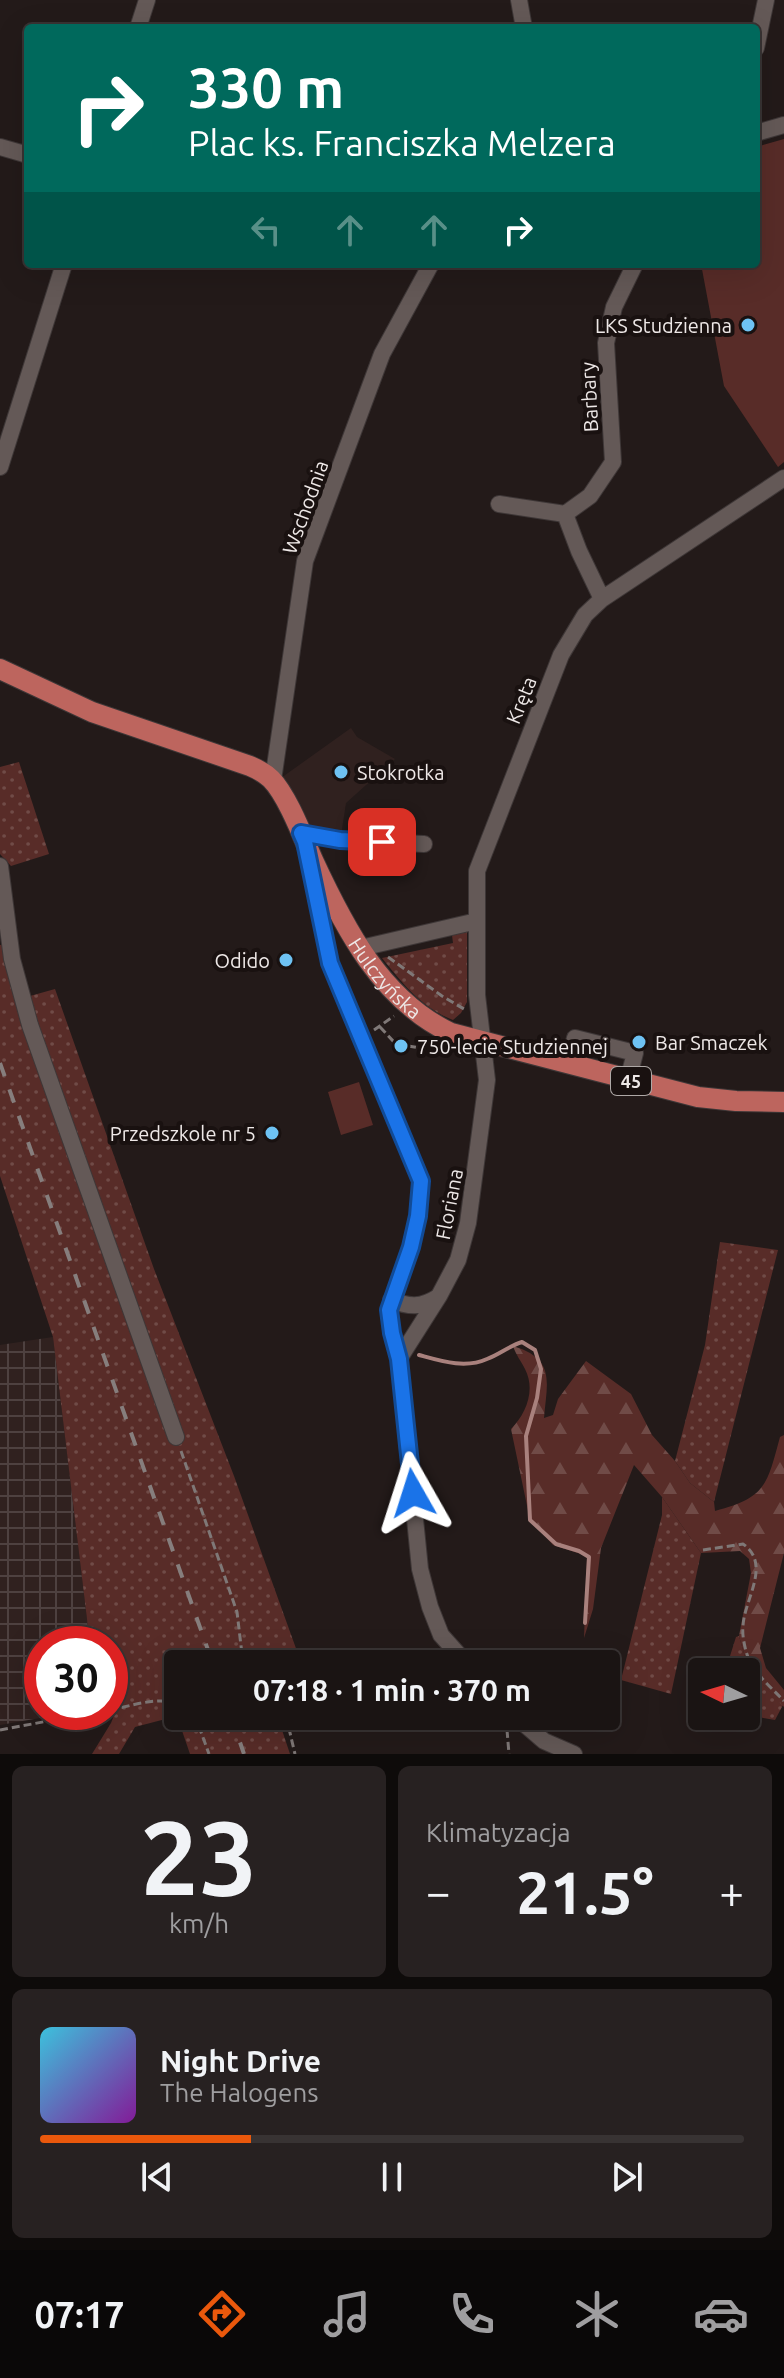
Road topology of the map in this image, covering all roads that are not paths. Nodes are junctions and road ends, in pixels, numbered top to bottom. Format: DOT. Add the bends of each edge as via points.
graph roads {
  1 [pos="147,0"];
  2 [pos="519,0"];
  3 [pos="766,0"];
  4 [pos="139,24"];
  5 [pos="523,24"];
  6 [pos="760,29"];
  7 [pos="784,125"];
  8 [pos="760,132"];
  9 [pos="0,147"];
  10 [pos="24,154"];
  11 [pos="63,268"];
  12 [pos="429,268"];
  13 [pos="633,268"];
  14 [pos="0,467"];
  15 [pos="784,478"];
  16 [pos="499,504"];
  17 [pos="565,514"];
  18 [pos="602,599"];
  19 [pos="0,669"];
  20 [pos="273,780"];
  21 [pos="303,837"];
  22 [pos="424,844"];
  23 [pos="0,866"];
  24 [pos="477,921"];
  25 [pos="367,946"];
  26 [pos="481,1041"];
  27 [pos="568,1065"];
  28 [pos="628,1080"];
  29 [pos="784,1102"];
  30 [pos="439,1296"];
  31 [pos="391,1300"];
  32 [pos="399,1359"];
  33 [pos="176,1437"];
  34 [pos="454,1650"];
  35 [pos="525,1730"];
  36 [pos="574,1754"];
  1 -- 4 [label="street"];
  2 -- 5 [label="street"];
  3 -- 6 [label="street"];
  7 -- 8 [label="street"];
  9 -- 10 [label="street"];
  11 -- 14 [label="street"];
  12 -- 20 [label="street, Wschodnia" via="382,354 305,561"];
  13 -- 17 [label="street, Barbary" via="614,307 606,343 613,462 590,496"];
  15 -- 18 [label="street, Kręta"];
  16 -- 17 [label="street"];
  17 -- 18 [label="street"];
  18 -- 24 [label="street, Kręta" via="585,615 561,655 521,756 477,871"];
  19 -- 20 [label="main road" via="92,712 250,766"];
  20 -- 21 [label="main road, Hulczyńska / 45"];
  21 -- 22 [label="street"];
  21 -- 25 [label="main road, Hulczyńska / 45" via="326,888"];
  21 -- 31 [label="street" via="330,963 421,1181 411,1247"];
  23 -- 33 [label="street" via="12,959 30,1025"];
  24 -- 25 [label="street"];
  24 -- 26 [label="street, Kręta"];
  25 -- 26 [label="main road, Hulczyńska / 45" via="389,987 423,1018"];
  26 -- 27 [label="main road, Hulczyńska / 45"];
  26 -- 30 [label="street, Floriana" via="487,1080 468,1223 458,1260"];
  27 -- 28 [label="main road, Hulczyńska / 45"];
  27 -- 28 [label="street" via="575,1038 605,1045 635,1053"];
  28 -- 29 [label="main road, Hulczyńska / 45" via="715,1100"];
  30 -- 31 [label="street" via="412,1306"];
  30 -- 32 [label="street, Floriana"];
  31 -- 32 [label="street"];
  32 -- 34 [label="street" via="420,1569 441,1635"];
  35 -- 36 [label="street"];
}
